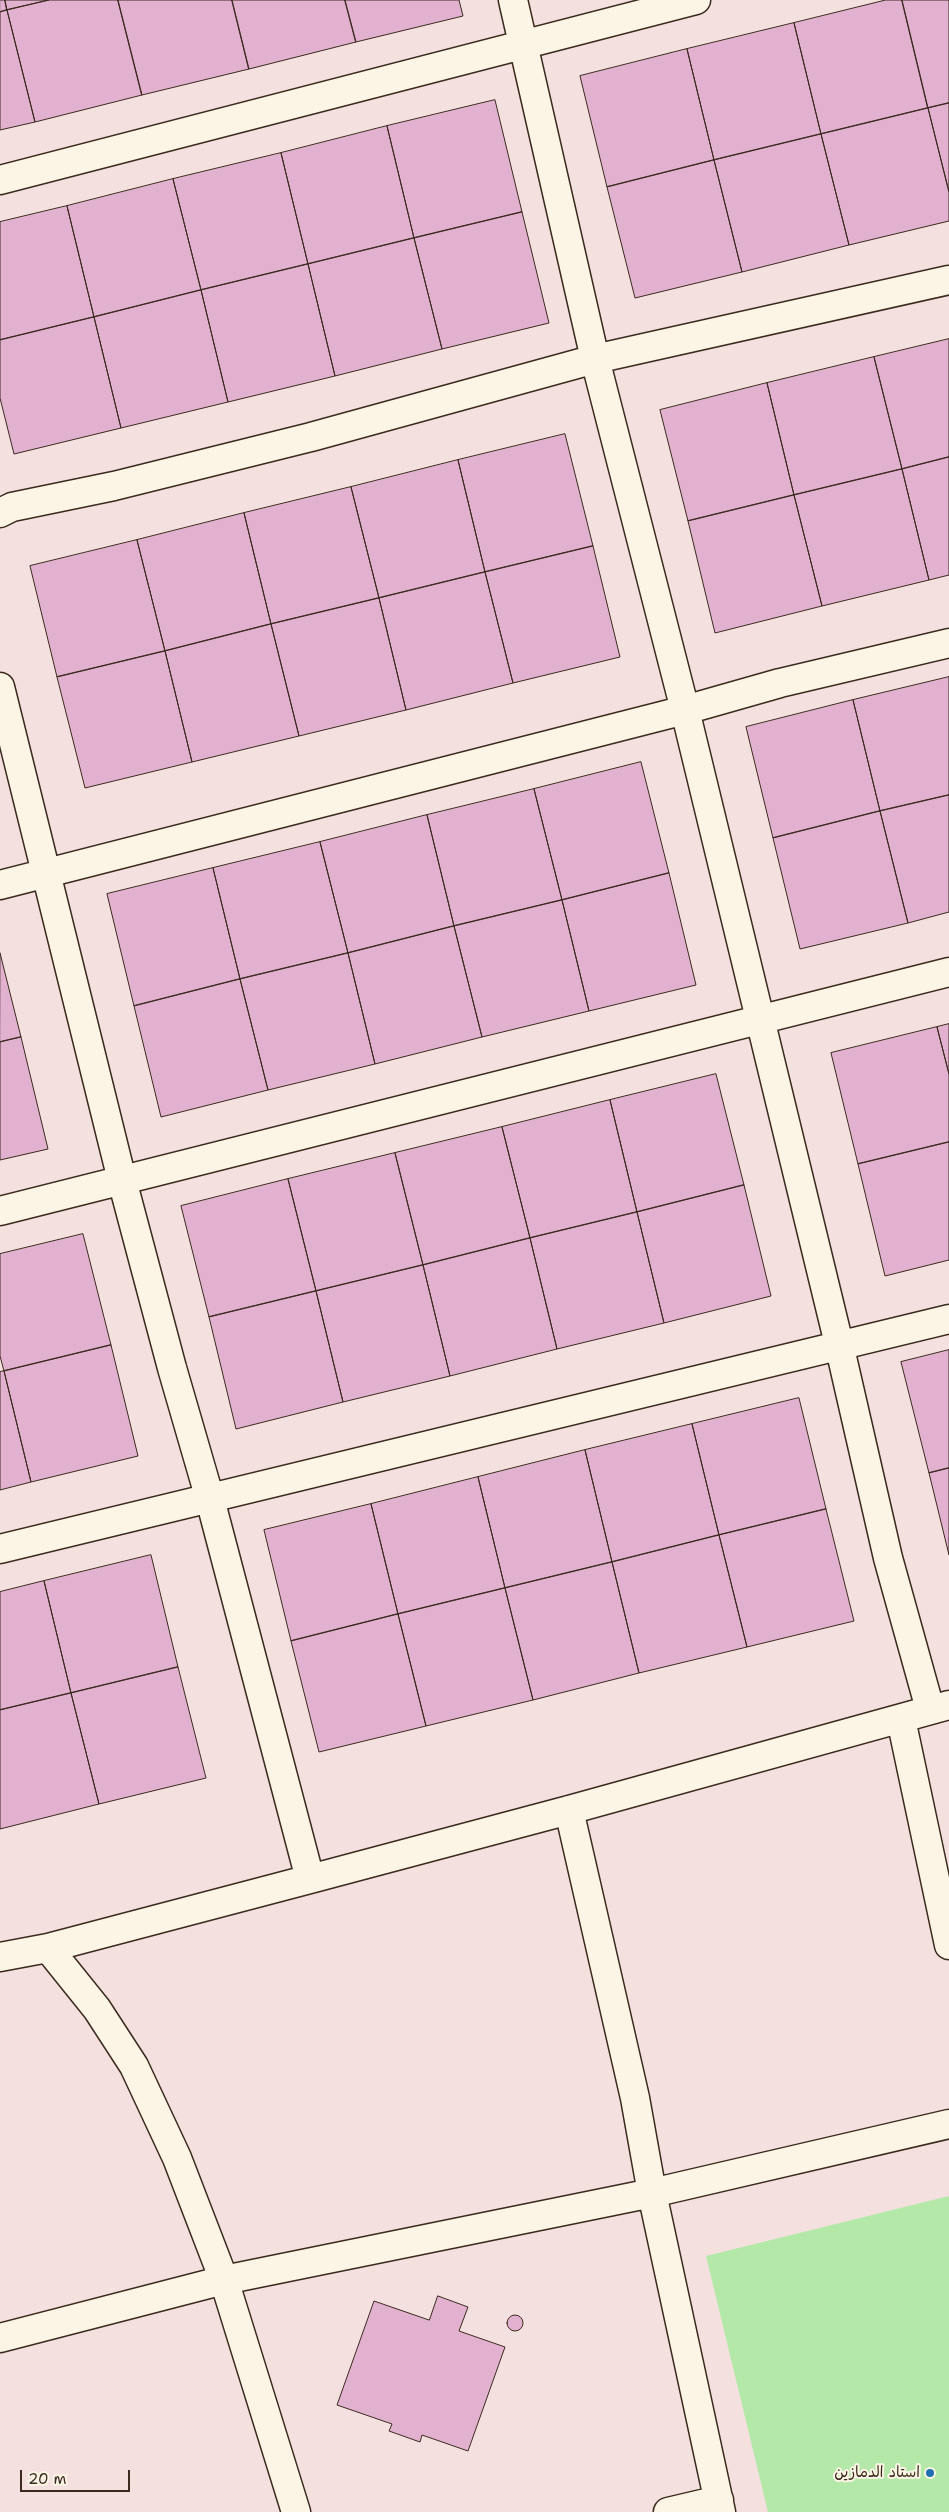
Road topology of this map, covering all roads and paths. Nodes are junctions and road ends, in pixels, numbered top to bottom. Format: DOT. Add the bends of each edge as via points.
graph roads {
  1 [pos="513,0"];
  2 [pos="696,0"];
  3 [pos="524,43"];
  4 [pos="0,180"];
  5 [pos="949,280"];
  6 [pos="595,359"];
  7 [pos="0,513"];
  8 [pos="949,643"];
  9 [pos="0,687"];
  10 [pos="685,710"];
  11 [pos="46,874"];
  12 [pos="0,885"];
  13 [pos="949,972"];
  14 [pos="760,1018"];
  15 [pos="122,1180"];
  16 [pos="0,1211"];
  17 [pos="949,1318"];
  18 [pos="839,1344"];
  19 [pos="210,1499"];
  20 [pos="0,1549"];
  21 [pos="939,1707"];
  22 [pos="901,1719"];
  23 [pos="569,1810"];
  24 [pos="310,1879"];
  25 [pos="949,1945"];
  26 [pos="48,1948"];
  27 [pos="0,1957"];
  28 [pos="949,2124"];
  29 [pos="652,2193"];
  30 [pos="224,2280"];
  31 [pos="0,2338"];
  32 [pos="720,2506"];
  33 [pos="296,2512"];
  34 [pos="668,2512"];
  1 -- 3 [label="street"];
  2 -- 3 [label="street"];
  3 -- 4 [label="street"];
  3 -- 6 [label="street"];
  5 -- 6 [label="street"];
  6 -- 7 [label="street" via="311,437 114,486 12,507"];
  6 -- 10 [label="street"];
  8 -- 10 [label="street" via="780,683"];
  9 -- 11 [label="street"];
  10 -- 11 [label="street"];
  10 -- 14 [label="street"];
  11 -- 12 [label="street"];
  11 -- 15 [label="street"];
  13 -- 14 [label="street"];
  14 -- 15 [label="street"];
  14 -- 18 [label="street"];
  15 -- 16 [label="street"];
  15 -- 19 [label="street"];
  17 -- 18 [label="street"];
  18 -- 19 [label="street"];
  18 -- 21 [label="street" via="888,1558"];
  19 -- 20 [label="street"];
  19 -- 24 [label="street"];
  21 -- 22 [label="street"];
  22 -- 23 [label="street"];
  22 -- 25 [label="street"];
  23 -- 24 [label="street"];
  23 -- 29 [label="street" via="635,2098"];
  24 -- 26 [label="street"];
  26 -- 27 [label="street"];
  26 -- 30 [label="street" via="97,2009 134,2066 177,2158"];
  28 -- 29 [label="street"];
  29 -- 30 [label="street"];
  29 -- 32 [label="street"];
  30 -- 31 [label="street"];
  30 -- 33 [label="street"];
  32 -- 34 [label="street"];
}
